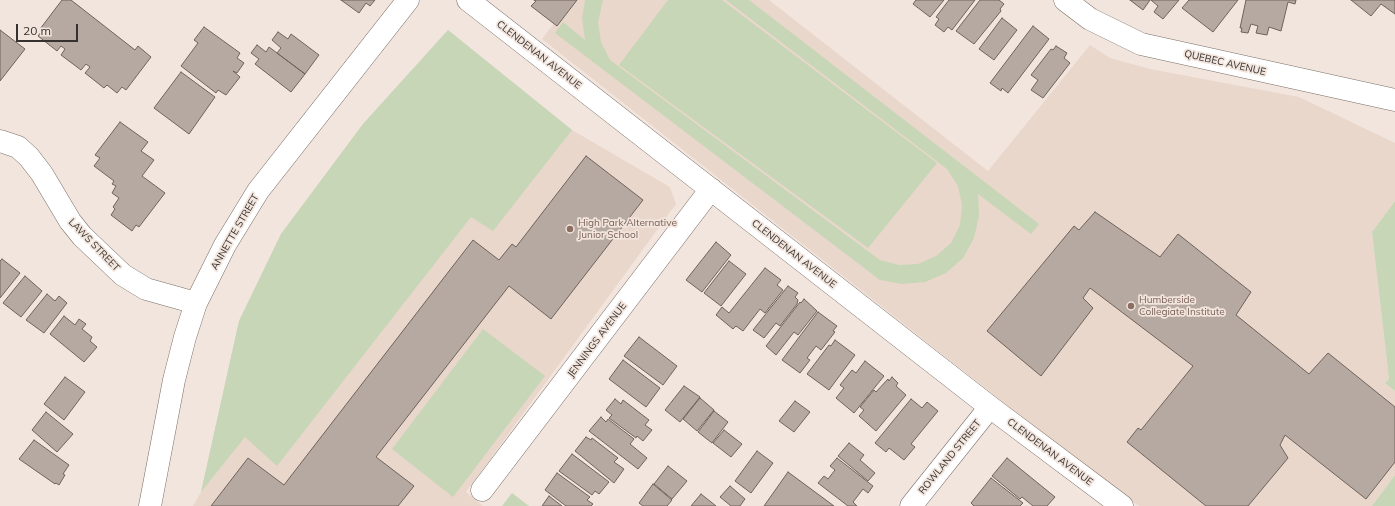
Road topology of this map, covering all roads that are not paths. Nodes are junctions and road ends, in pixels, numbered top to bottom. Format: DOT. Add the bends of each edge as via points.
graph roads {
  1 [pos="408,0"];
  2 [pos="468,0"];
  3 [pos="1065,0"];
  4 [pos="1395,100"];
  5 [pos="0,141"];
  6 [pos="711,189"];
  7 [pos="196,303"];
  8 [pos="990,407"];
  9 [pos="482,490"];
  10 [pos="150,506"];
  11 [pos="911,506"];
  12 [pos="1122,506"];
  1 -- 7 [label="street, ANNETTE STREET" via="258,191 225,245"];
  2 -- 6 [label="street, CLENDENAN AVENUE"];
  3 -- 4 [label="street, QUEBEC AVENUE" via="1090,20 1141,44"];
  5 -- 7 [label="street, LAWS STREET" via="18,147 29,157 70,221 123,275 146,289"];
  6 -- 8 [label="street, CLENDENAN AVENUE"];
  6 -- 9 [label="street, JENNINGS AVENUE"];
  7 -- 10 [label="street, ANNETTE STREET" via="174,380"];
  8 -- 11 [label="street, ROWLAND STREET"];
  8 -- 12 [label="street, CLENDENAN AVENUE"];
}
